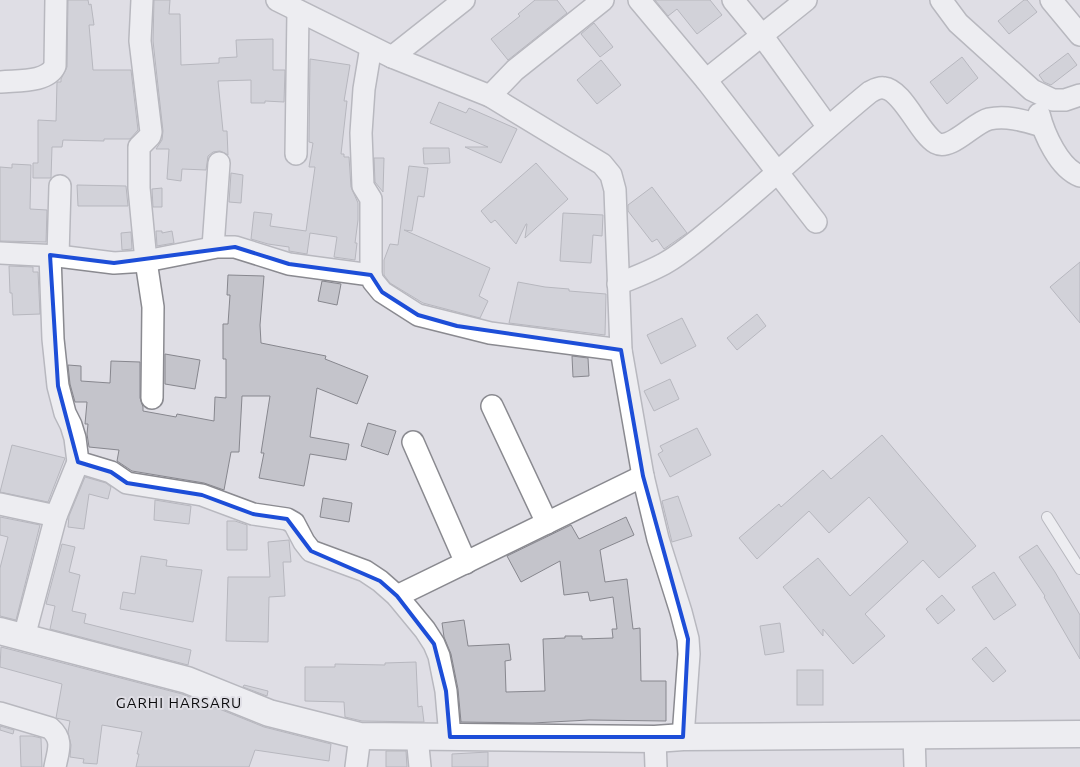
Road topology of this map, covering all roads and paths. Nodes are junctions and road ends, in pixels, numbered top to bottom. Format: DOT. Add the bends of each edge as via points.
graph roads {
  1 [pos="56,0"];
  2 [pos="142,0"];
  3 [pos="276,0"];
  4 [pos="464,0"];
  5 [pos="603,0"];
  6 [pos="639,0"];
  7 [pos="733,0"];
  8 [pos="806,0"];
  9 [pos="942,0"];
  10 [pos="1051,0"];
  11 [pos="298,11"];
  12 [pos="761,34"];
  13 [pos="1080,35"];
  14 [pos="371,47"];
  15 [pos="392,57"];
  16 [pos="706,80"];
  17 [pos="0,82"];
  18 [pos="1032,90"];
  19 [pos="1080,95"];
  20 [pos="490,96"];
  21 [pos="1042,126"];
  22 [pos="828,127"];
  23 [pos="296,154"];
  24 [pos="220,163"];
  25 [pos="777,174"];
  26 [pos="1080,176"];
  27 [pos="60,186"];
  28 [pos="816,222"];
  29 [pos="213,248"];
  30 [pos="0,253"];
  31 [pos="54,256"];
  32 [pos="146,262"];
  33 [pos="371,274"];
  34 [pos="618,284"];
  35 [pos="621,350"];
  36 [pos="152,398"];
  37 [pos="492,406"];
  38 [pos="413,442"];
  39 [pos="78,462"];
  40 [pos="643,476"];
  41 [pos="0,504"];
  42 [pos="56,516"];
  43 [pos="1047,517"];
  44 [pos="547,523"];
  45 [pos="466,563"];
  46 [pos="1080,569"];
  47 [pos="398,596"];
  48 [pos="12,634"];
  49 [pos="0,713"];
  50 [pos="1080,734"];
  51 [pos="914,735"];
  52 [pos="360,736"];
  53 [pos="417,736"];
  54 [pos="450,737"];
  55 [pos="684,737"];
  56 [pos="655,738"];
  57 [pos="55,767"];
  58 [pos="356,767"];
  59 [pos="420,767"];
  60 [pos="656,767"];
  61 [pos="916,767"];
  1 -- 17 [label="street" via="53,70 41,77"];
  2 -- 32 [label="street" via="140,41 152,132 138,152"];
  3 -- 11 [label="street"];
  4 -- 15 [label="street"];
  5 -- 20 [label="street" via="514,70"];
  6 -- 16 [label="street"];
  7 -- 12 [label="street"];
  8 -- 12 [label="street"];
  9 -- 18 [label="street" via="958,23"];
  10 -- 13 [label="street"];
  11 -- 14 [label="street"];
  11 -- 23 [label="street"];
  12 -- 16 [label="street"];
  12 -- 22 [label="street"];
  14 -- 15 [label="street"];
  14 -- 33 [label="street" via="364,89 362,186 371,199"];
  15 -- 20 [label="street"];
  16 -- 25 [label="street"];
  18 -- 19 [label="street" via="1053,100"];
  18 -- 21 [label="street"];
  20 -- 34 [label="street" via="602,164 611,175 615,190"];
  21 -- 22 [label="street" via="1017,119 994,118 942,145 927,134 892,91 882,87 870,92"];
  21 -- 26 [label="street" via="1055,152 1073,173"];
  22 -- 25 [label="street"];
  24 -- 29 [label="street"];
  25 -- 28 [label="street"];
  25 -- 34 [label="street" via="668,262"];
  27 -- 31 [label="street"];
  29 -- 32 [label="street"];
  29 -- 33 [label="street" via="235,247 289,264"];
  30 -- 31 [label="street"];
  31 -- 32 [label="street" via="114,264"];
  31 -- 39 [label="street" via="53,339 58,386 75,438"];
  32 -- 36 [label="street" via="153,307"];
  33 -- 35 [label="street" via="382,292 418,316 490,333"];
  34 -- 35 [label="street"];
  35 -- 40 [label="street"];
  37 -- 44 [label="street"];
  38 -- 45 [label="street"];
  39 -- 42 [label="street"];
  39 -- 47 [label="street" via="111,472 127,483 202,495 253,514 287,519 294,524 310,551 365,571"];
  40 -- 44 [label="street"];
  40 -- 55 [label="street" via="688,639"];
  41 -- 42 [label="street"];
  42 -- 48 [label="street"];
  43 -- 46 [label="lane"];
  44 -- 45 [label="street"];
  45 -- 47 [label="street"];
  47 -- 54 [label="street" via="426,630 439,656"];
  48 -- 52 [label="street" via="187,680 269,713"];
  49 -- 57 [label="street" via="50,728 59,742"];
  50 -- 51 [label="street"];
  51 -- 55 [label="street"];
  51 -- 61 [label="street"];
  52 -- 53 [label="street"];
  52 -- 58 [label="street"];
  53 -- 54 [label="street"];
  53 -- 59 [label="street"];
  54 -- 56 [label="street"];
  55 -- 56 [label="street"];
  56 -- 60 [label="street"];
}
